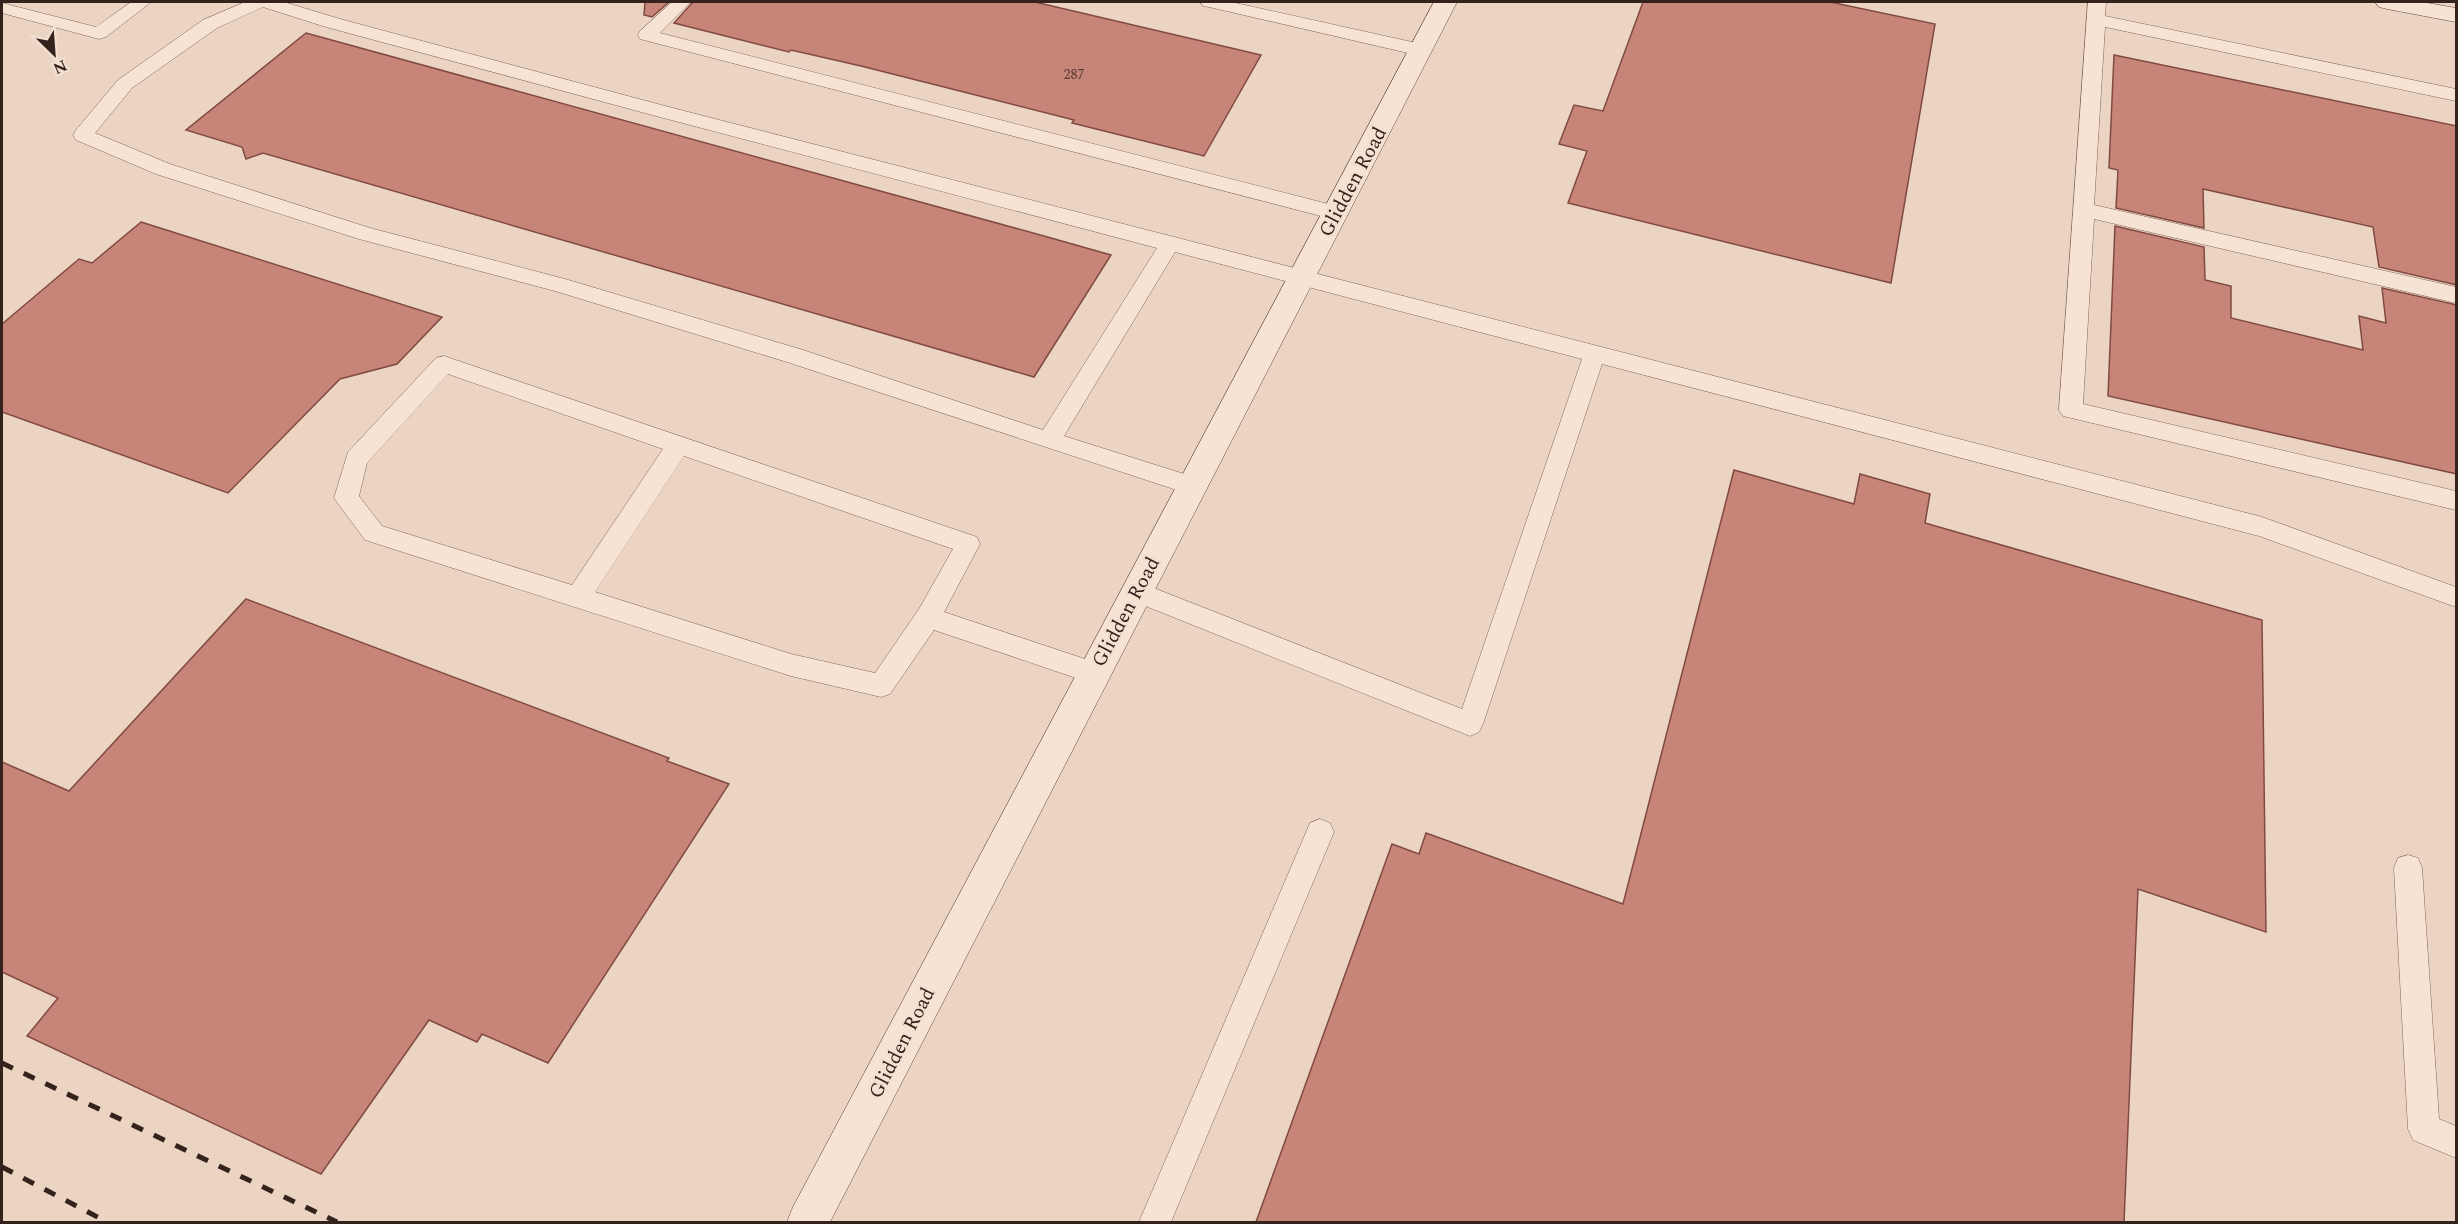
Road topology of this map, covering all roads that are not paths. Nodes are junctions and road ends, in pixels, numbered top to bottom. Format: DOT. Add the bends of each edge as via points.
graph roads {
  1 [pos="142,2"];
  2 [pos="259,2"];
  3 [pos="267,2"];
  4 [pos="682,2"];
  5 [pos="1209,2"];
  6 [pos="1445,2"];
  7 [pos="2387,2"];
  8 [pos="2,8"];
  9 [pos="2096,11"];
  10 [pos="2457,15"];
  11 [pos="1421,50"];
  12 [pos="2457,95"];
  13 [pos="2084,210"];
  14 [pos="1336,213"];
  15 [pos="1170,244"];
  16 [pos="1301,280"];
  17 [pos="2457,295"];
  18 [pos="1594,355"];
  19 [pos="1049,441"];
  20 [pos="678,445"];
  21 [pos="1192,486"];
  22 [pos="2457,501"];
  23 [pos="1137,592"];
  24 [pos="2457,597"];
  25 [pos="577,598"];
  26 [pos="928,617"];
  27 [pos="1094,673"];
  28 [pos="1320,832"];
  29 [pos="2408,868"];
  30 [pos="2457,1142"];
  31 [pos="808,1222"];
  32 [pos="1155,1222"];
  1 -- 8 [label="lane" via="99,33"];
  2 -- 19 [label="lane" via="210,24 125,84 83,135 163,169 366,234 558,284 795,356"];
  3 -- 15 [label="lane" via="663,112"];
  4 -- 14 [label="lane" via="647,35"];
  5 -- 11 [label="lane"];
  6 -- 11 [label="street, Glidden Road"];
  7 -- 10 [label="street"];
  9 -- 12 [label="lane"];
  9 -- 13 [label="lane"];
  11 -- 14 [label="street, Glidden Road"];
  13 -- 17 [label="lane"];
  13 -- 22 [label="lane" via="2071,410"];
  14 -- 16 [label="street, Glidden Road"];
  15 -- 16 [label="lane"];
  15 -- 19 [label="lane"];
  16 -- 18 [label="lane"];
  16 -- 21 [label="street, Glidden Road"];
  18 -- 23 [label="lane" via="1470,724"];
  18 -- 24 [label="lane" via="2262,527"];
  19 -- 21 [label="lane"];
  20 -- 25 [label="lane"];
  20 -- 25 [label="lane" via="444,364 356,459 346,498 374,533"];
  20 -- 26 [label="lane" via="968,544"];
  21 -- 23 [label="street, Glidden Road"];
  23 -- 27 [label="street, Glidden Road"];
  25 -- 26 [label="lane" via="790,665 880,686"];
  26 -- 27 [label="lane"];
  27 -- 31 [label="street, Glidden Road"];
  28 -- 32 [label="lane"];
  29 -- 30 [label="lane" via="2424,1129"];
}
